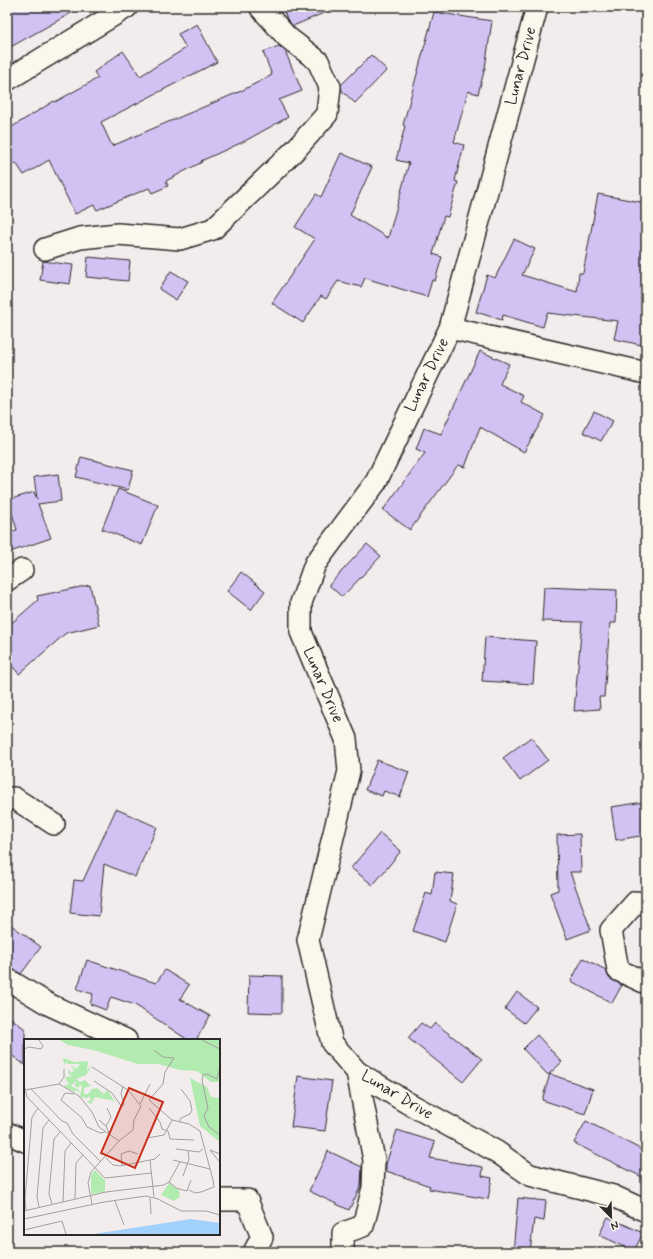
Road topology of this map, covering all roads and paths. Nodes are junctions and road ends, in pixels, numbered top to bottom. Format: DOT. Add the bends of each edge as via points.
graph roads {
  1 [pos="127,7"];
  2 [pos="260,7"];
  3 [pos="537,7"];
  4 [pos="7,80"];
  5 [pos="45,249"];
  6 [pos="450,328"];
  7 [pos="646,373"];
  8 [pos="7,799"];
  9 [pos="54,824"];
  10 [pos="646,904"];
  11 [pos="7,979"];
  12 [pos="646,983"];
  13 [pos="124,1039"];
  14 [pos="357,1072"];
  15 [pos="7,1133"];
  16 [pos="24,1141"];
  17 [pos="220,1200"];
  18 [pos="646,1211"];
  19 [pos="254,1252"];
  20 [pos="343,1252"];
  1 -- 4 [label="street"];
  2 -- 5 [label="street" via="287,36 318,61 330,87 327,114 296,149 213,229 180,239 118,234 80,238"];
  3 -- 6 [label="street, Lunar Drive"];
  6 -- 7 [label="street"];
  6 -- 14 [label="street, Lunar Drive" via="376,482 315,564 301,603 301,632 346,739 349,771 308,940 332,1043"];
  8 -- 9 [label="street" via="14,798"];
  10 -- 12 [label="street" via="636,902 611,930 618,970"];
  11 -- 13 [label="street" via="48,1004"];
  14 -- 18 [label="street, Lunar Drive" via="497,1152 530,1175 612,1196"];
  14 -- 20 [label="street" via="374,1160 373,1188 363,1226 343,1233"];
  15 -- 16 [label="street"];
  17 -- 19 [label="street" via="247,1200 262,1237"];
}
